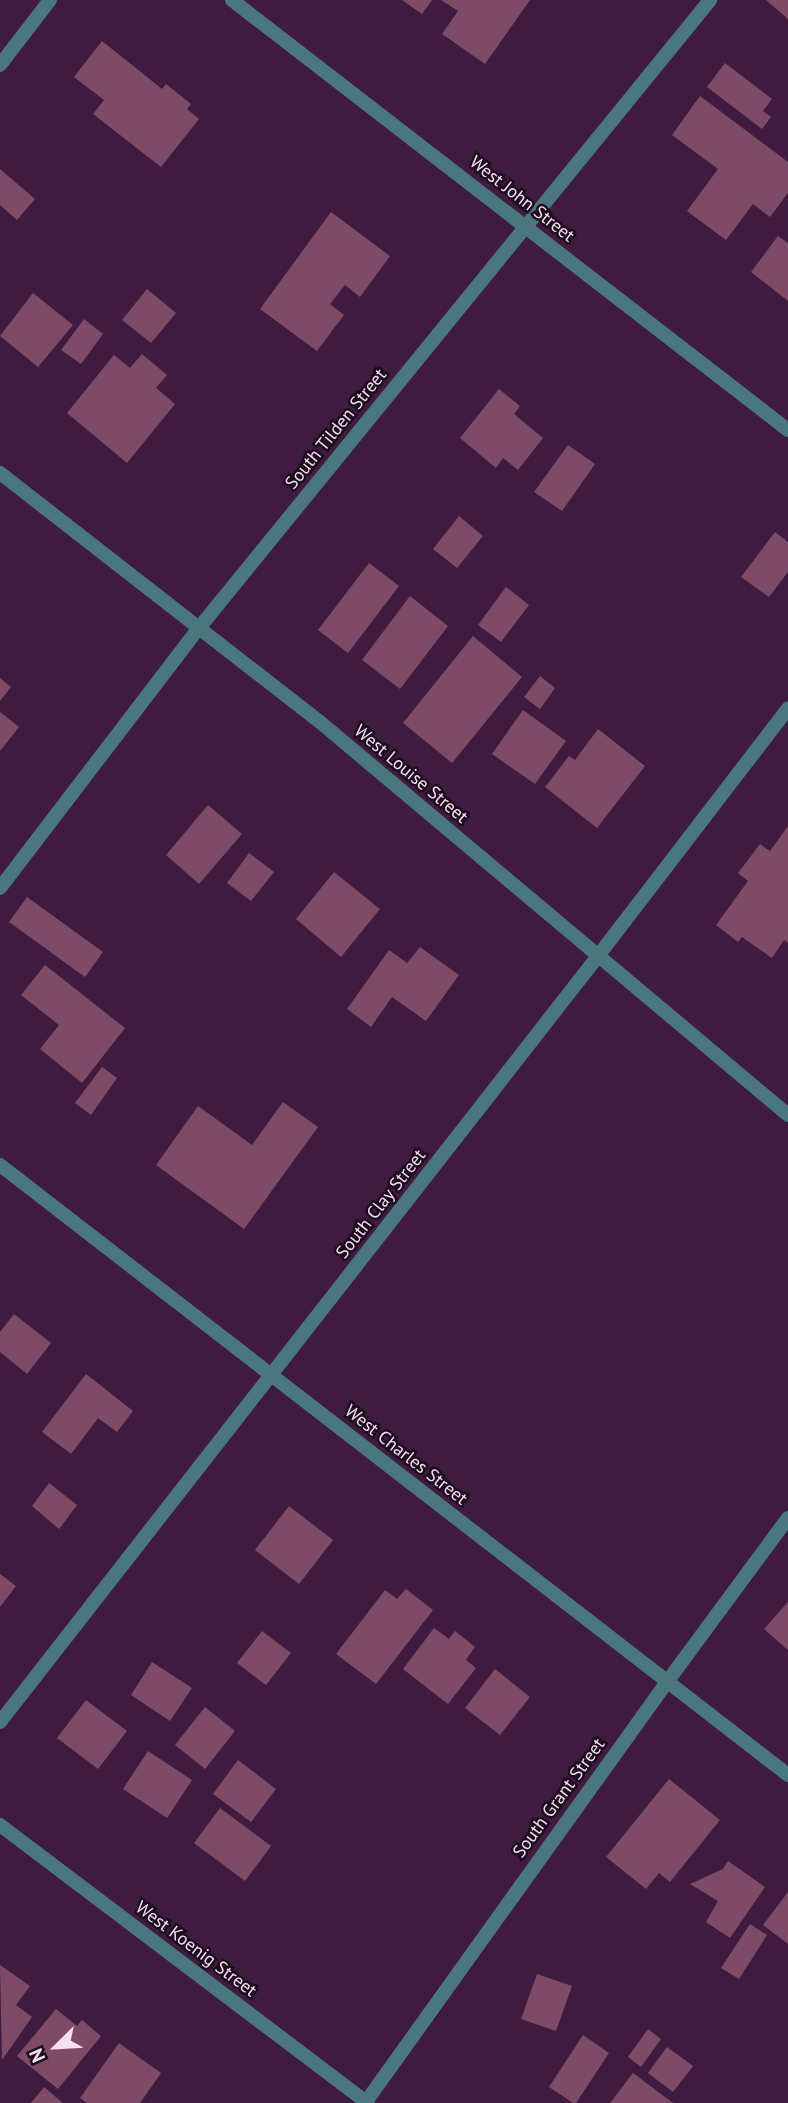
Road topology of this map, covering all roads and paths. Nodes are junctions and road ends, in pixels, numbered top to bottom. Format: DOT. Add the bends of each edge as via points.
graph roads {
  1 [pos="50,0"];
  2 [pos="232,0"];
  3 [pos="710,0"];
  4 [pos="0,65"];
  5 [pos="526,226"];
  6 [pos="788,430"];
  7 [pos="0,473"];
  8 [pos="199,628"];
  9 [pos="788,708"];
  10 [pos="0,888"];
  11 [pos="598,956"];
  12 [pos="788,1115"];
  13 [pos="0,1165"];
  14 [pos="272,1376"];
  15 [pos="788,1518"];
  16 [pos="667,1682"];
  17 [pos="0,1722"];
  18 [pos="788,1775"];
  19 [pos="0,1825"];
  20 [pos="367,2103"];
  1 -- 4 [label="street"];
  2 -- 5 [label="street, West John Street"];
  3 -- 5 [label="street, South Tilden Street"];
  5 -- 6 [label="street, West John Street"];
  5 -- 8 [label="street, South Tilden Street"];
  7 -- 8 [label="street, West Louise Street"];
  8 -- 10 [label="street, South Tilden Street"];
  8 -- 11 [label="street, West Louise Street" via="320,722"];
  9 -- 11 [label="street, South Clay Street"];
  11 -- 12 [label="street, West Louise Street"];
  11 -- 14 [label="street, South Clay Street"];
  13 -- 14 [label="street, West Charles Street"];
  14 -- 16 [label="street, West Charles Street"];
  14 -- 17 [label="street, South Clay Street"];
  15 -- 16 [label="street, South Grant Street"];
  16 -- 18 [label="street, West Charles Street"];
  16 -- 20 [label="street, South Grant Street"];
  19 -- 20 [label="street, West Koenig Street"];
}
